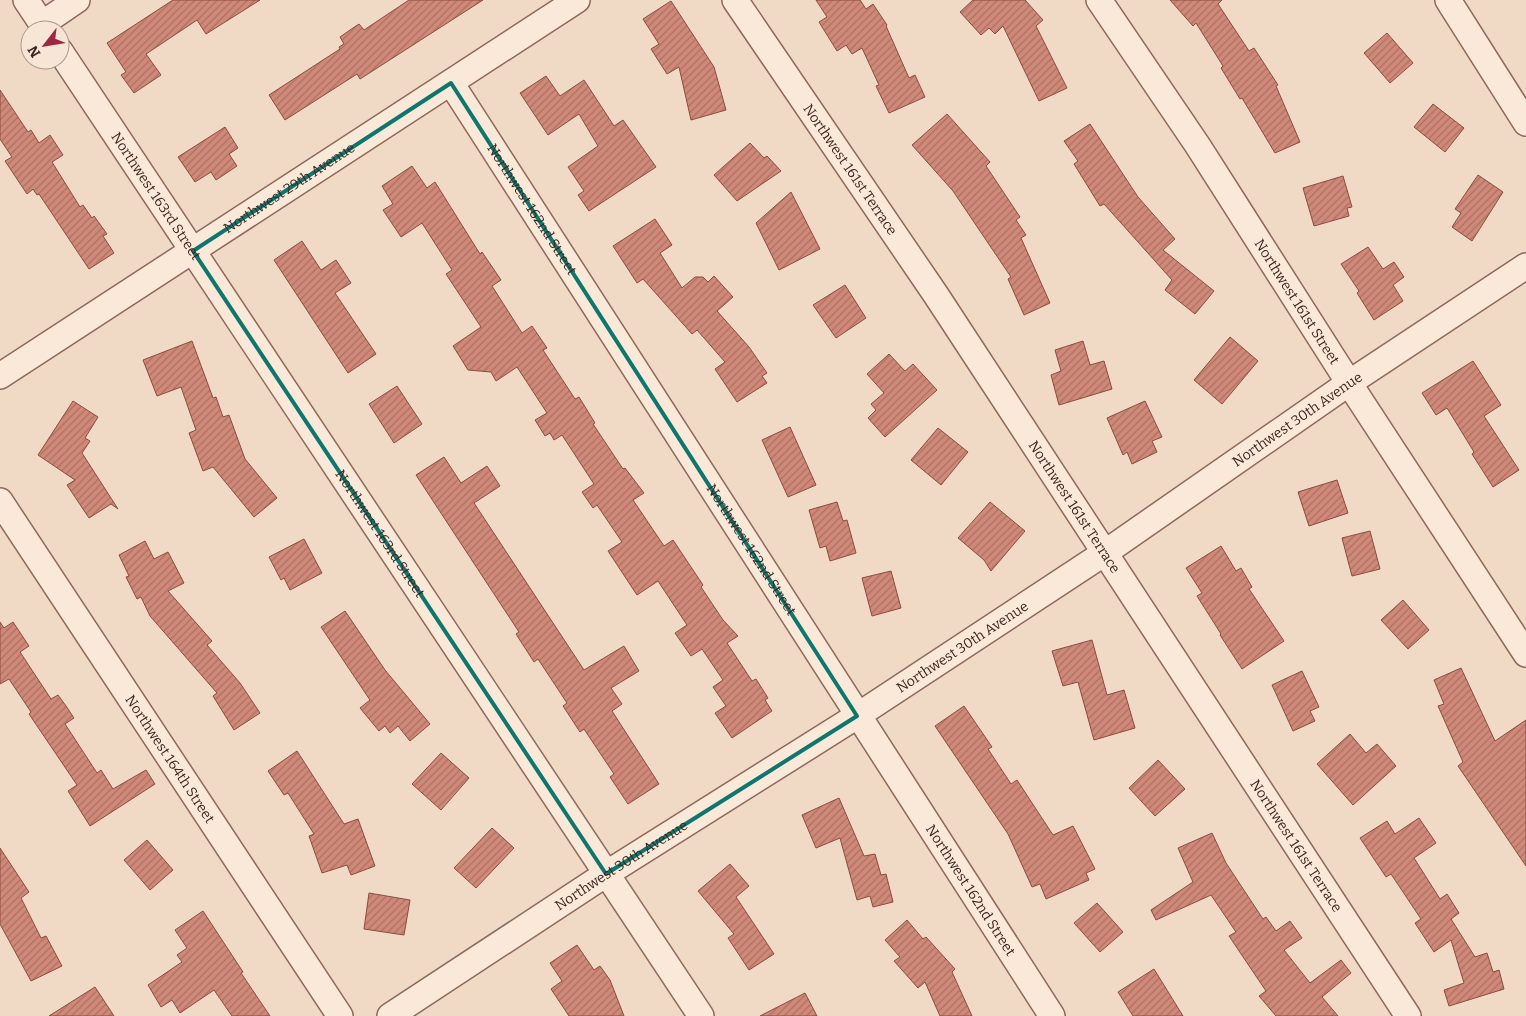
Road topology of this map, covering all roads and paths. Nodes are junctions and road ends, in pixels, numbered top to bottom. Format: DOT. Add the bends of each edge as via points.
graph roads {
  1 [pos="26,0"];
  2 [pos="77,0"];
  3 [pos="577,0"];
  4 [pos="735,0"];
  5 [pos="1099,0"];
  6 [pos="1448,0"];
  7 [pos="39,20"];
  8 [pos="53,20"];
  9 [pos="70,66"];
  10 [pos="450,82"];
  11 [pos="1526,123"];
  12 [pos="192,251"];
  13 [pos="1526,266"];
  14 [pos="0,376"];
  15 [pos="1349,383"];
  16 [pos="0,501"];
  17 [pos="1106,552"];
  18 [pos="1526,654"];
  19 [pos="857,716"];
  20 [pos="606,874"];
  21 [pos="340,1016"];
  22 [pos="390,1016"];
  23 [pos="701,1016"];
  24 [pos="1052,1016"];
  25 [pos="1408,1016"];
  1 -- 7 [label="street"];
  2 -- 8 [label="street"];
  3 -- 10 [label="street, Northwest 29th Avenue"];
  4 -- 17 [label="street, Northwest 161st Terrace"];
  5 -- 15 [label="street, Northwest 161st Street" via="1198,146"];
  6 -- 11 [label="street"];
  9 -- 12 [label="street, Northwest 163rd Street"];
  10 -- 12 [label="street, Northwest 29th Avenue"];
  10 -- 19 [label="street, Northwest 162nd Street"];
  12 -- 14 [label="street, Northwest 29th Avenue"];
  12 -- 20 [label="street, Northwest 163rd Street"];
  13 -- 15 [label="street, Northwest 30th Avenue"];
  15 -- 17 [label="street, Northwest 30th Avenue"];
  15 -- 18 [label="street, Northwest 161st Street"];
  16 -- 21 [label="street, Northwest 164th Street"];
  17 -- 19 [label="street, Northwest 30th Avenue"];
  17 -- 25 [label="street, Northwest 161st Terrace"];
  19 -- 20 [label="street, Northwest 30th Avenue"];
  19 -- 24 [label="street, Northwest 162nd Street"];
  20 -- 22 [label="street, Northwest 30th Avenue"];
  20 -- 23 [label="street, Northwest 163rd Street"];
}
